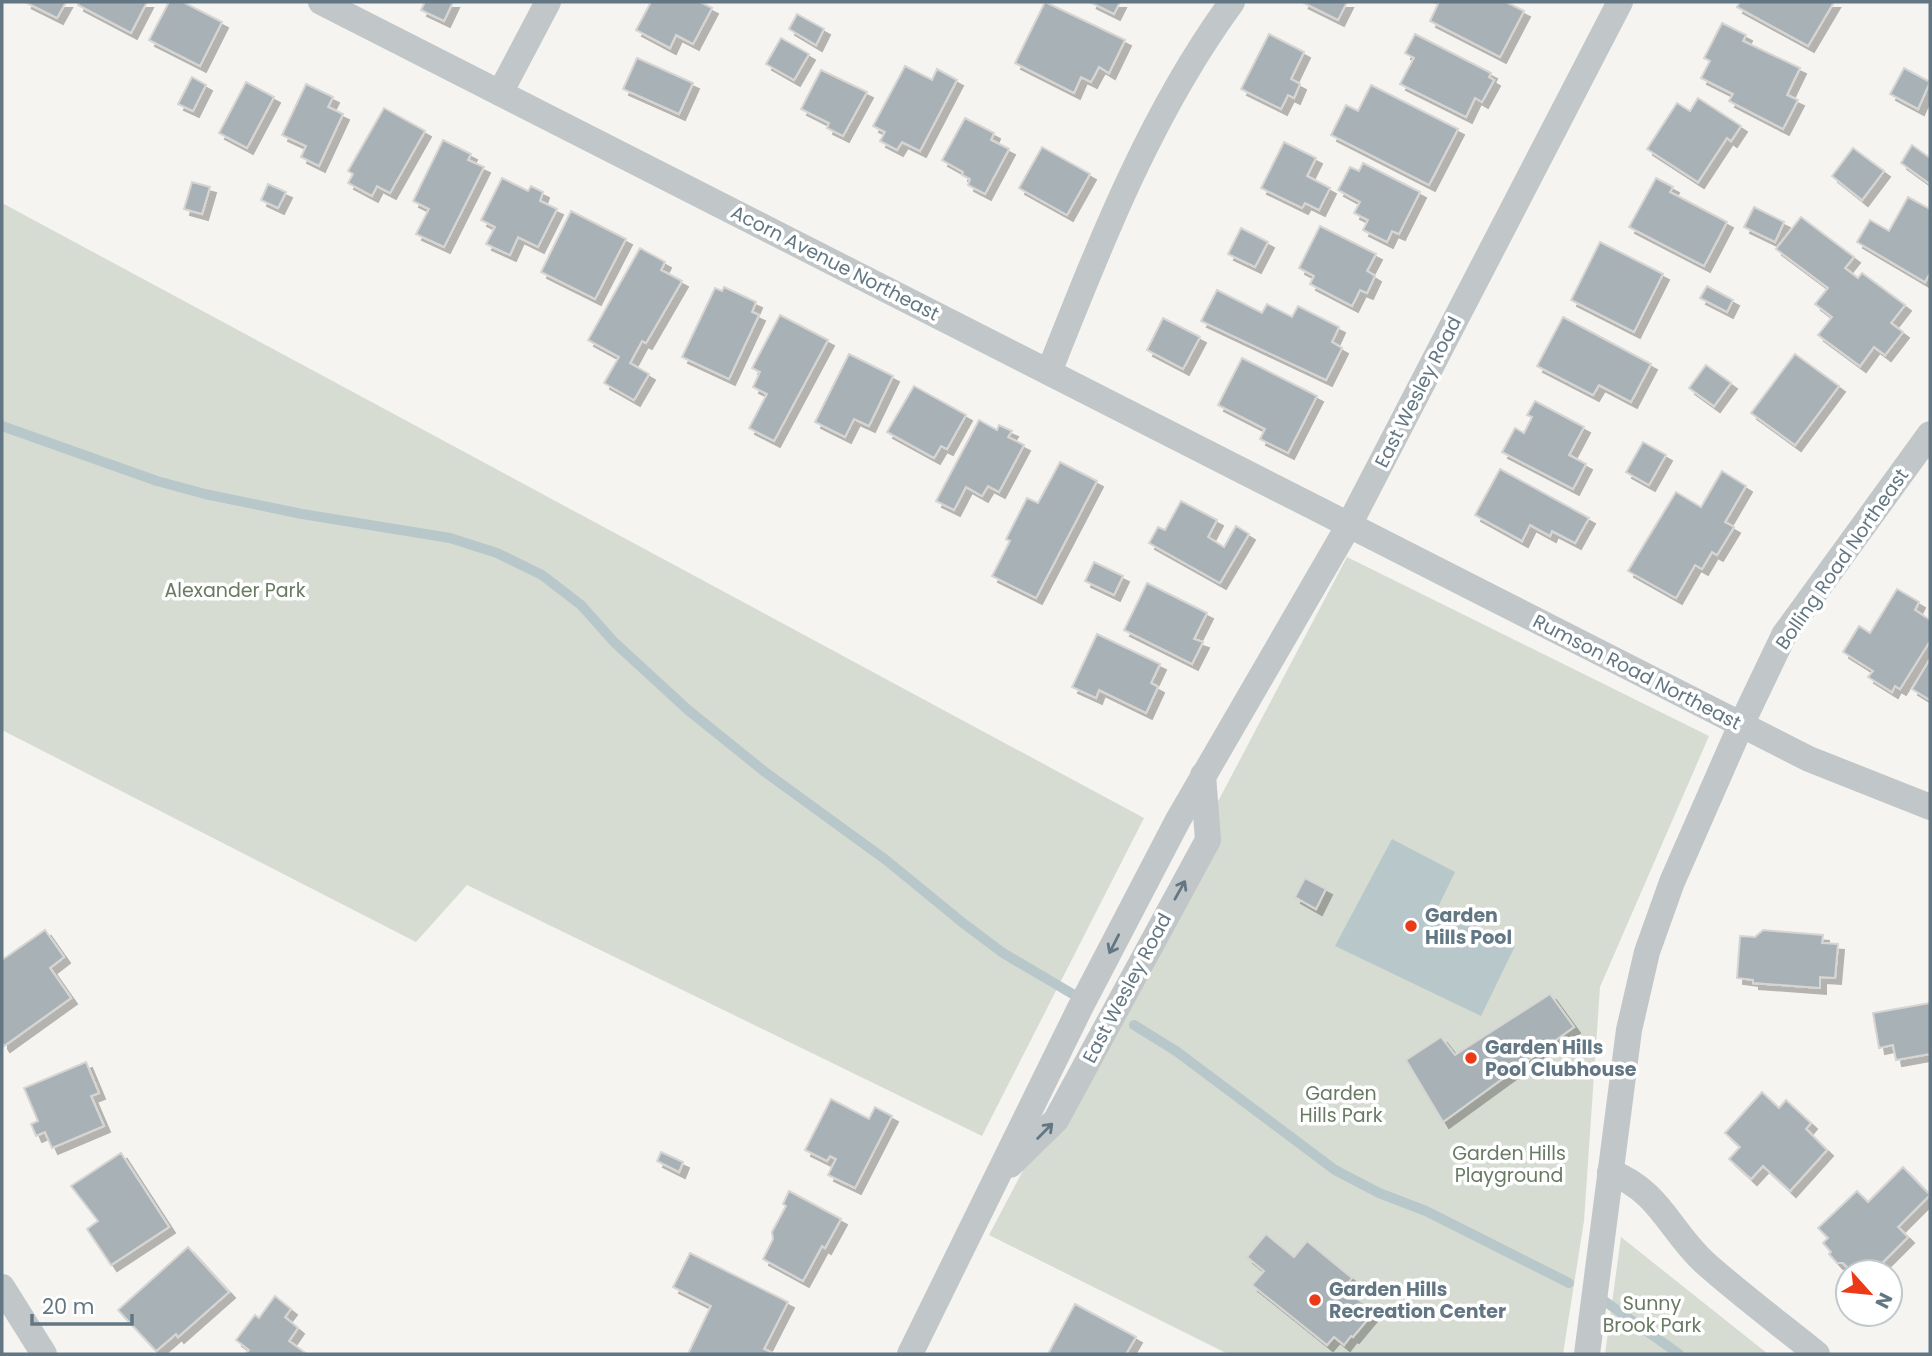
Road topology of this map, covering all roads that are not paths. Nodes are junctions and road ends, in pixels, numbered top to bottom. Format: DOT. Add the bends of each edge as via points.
graph roads {
  1 [pos="321,2"];
  2 [pos="548,2"];
  3 [pos="1232,2"];
  4 [pos="1620,2"];
  5 [pos="500,93"];
  6 [pos="1049,372"];
  7 [pos="1930,434"];
  8 [pos="1349,525"];
  9 [pos="1741,725"];
  10 [pos="1203,775"];
  11 [pos="1930,807"];
  12 [pos="1610,1172"];
  13 [pos="996,1179"];
  14 [pos="2,1287"];
  15 [pos="44,1354"];
  16 [pos="910,1354"];
  17 [pos="1587,1354"];
  18 [pos="1817,1354"];
  1 -- 5 [label="street, Acorn Avenue Northeast"];
  2 -- 5 [label="street"];
  3 -- 6 [label="street" via="1158,121 1110,221"];
  4 -- 8 [label="street, East Wesley Road"];
  5 -- 6 [label="street, Acorn Avenue Northeast"];
  6 -- 8 [label="street, Acorn Avenue Northeast"];
  7 -- 9 [label="street, Bolling Road Northeast" via="1784,635"];
  8 -- 9 [label="street, Rumson Road Northeast"];
  8 -- 10 [label="street, East Wesley Road"];
  9 -- 11 [label="street, Rumson Road Northeast" via="1809,759"];
  9 -- 12 [label="street, Bolling Road Northeast" via="1672,881 1647,952 1629,1030"];
  10 -- 13 [label="street, East Wesley Road, one-way"];
  13 -- 10 [label="street, East Wesley Road, one-way" via="1056,1120 1208,840"];
  12 -- 17 [label="street, Bolling Road Northeast"];
  12 -- 18 [label="street" via="1645,1191 1704,1261"];
  13 -- 16 [label="street, East Wesley Road"];
  14 -- 15 [label="street"];
}
